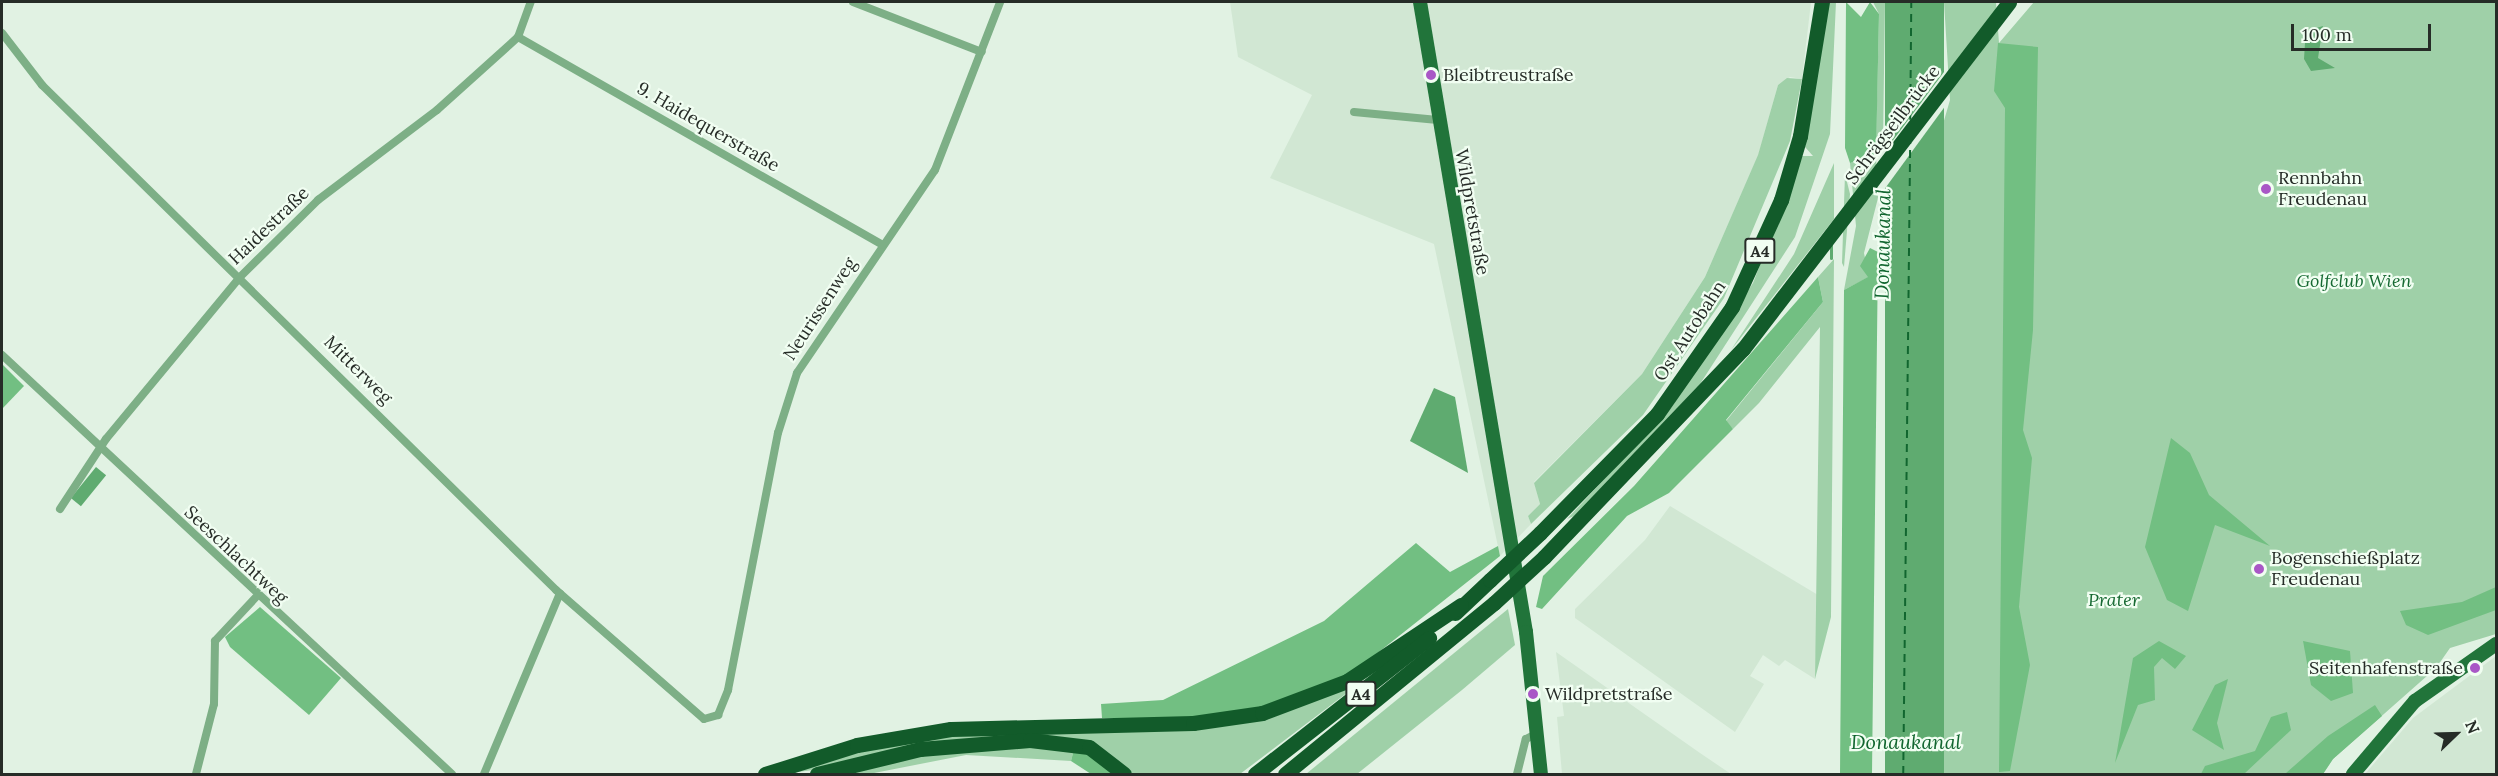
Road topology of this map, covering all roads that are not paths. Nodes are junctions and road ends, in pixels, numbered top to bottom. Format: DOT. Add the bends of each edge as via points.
graph roads {
  1 [pos="531,2"];
  2 [pos="853,2"];
  3 [pos="999,2"];
  4 [pos="1420,2"];
  5 [pos="1822,2"];
  6 [pos="2009,2"];
  7 [pos="2,33"];
  8 [pos="518,37"];
  9 [pos="982,52"];
  10 [pos="1354,112"];
  11 [pos="1438,120"];
  12 [pos="882,245"];
  13 [pos="240,277"];
  14 [pos="2,355"];
  15 [pos="100,452"];
  16 [pos="60,509"];
  17 [pos="560,593"];
  18 [pos="256,597"];
  19 [pos="1461,605"];
  20 [pos="2496,644"];
  21 [pos="704,719"];
  22 [pos="1538,733"];
  23 [pos="1334,737"];
  24 [pos="196,774"];
  25 [pos="453,774"];
  26 [pos="484,774"];
  27 [pos="765,774"];
  28 [pos="817,774"];
  29 [pos="1124,774"];
  30 [pos="1255,774"];
  31 [pos="1285,774"];
  32 [pos="1296,774"];
  33 [pos="1517,774"];
  34 [pos="1541,774"];
  35 [pos="2353,774"];
  1 -- 8 [label="street, Haidestraße"];
  2 -- 9 [label="street"];
  3 -- 9 [label="street, Neurissenweg"];
  4 -- 11 [label="main road, Wildpretstraße"];
  5 -- 19 [label="highway, Ost Autobahn / A4, bridge" via="1800,136 1781,200 1732,307 1658,414 1540,533"];
  6 -- 23 [label="highway, Schrägseilbrücke / A4, bridge" via="1808,269 1671,429 1494,603"];
  7 -- 13 [label="street, Mitterweg" via="42,85"];
  8 -- 12 [label="street, 9. Haidequerstraße"];
  8 -- 13 [label="street, Haidestraße" via="437,110 318,200"];
  9 -- 12 [label="street, Neurissenweg" via="934,170"];
  10 -- 11 [label="street"];
  11 -- 22 [label="main road, Wildpretstraße" via="1526,632"];
  12 -- 21 [label="street, Neurissenweg" via="797,373 778,433 728,690 718,715"];
  13 -- 15 [label="street, Haidestraße"];
  13 -- 17 [label="street, Mitterweg"];
  14 -- 15 [label="street, Seeschlachtweg"];
  15 -- 16 [label="street, Haidestraße"];
  15 -- 18 [label="street, Seeschlachtweg"];
  17 -- 21 [label="street, Mitterweg"];
  17 -- 26 [label="street"];
  18 -- 24 [label="street" via="215,642 215,699"];
  18 -- 25 [label="street, Seeschlachtweg"];
  19 -- 27 [label="highway" via="1347,681 1262,714 1193,723 951,729 857,745"];
  19 -- 30 [label="highway, A4" via="1395,666"];
  20 -- 35 [label="main road" via="2415,702"];
  22 -- 33 [label="street" via="1526,739"];
  22 -- 34 [label="main road, Wildpretstraße"];
  23 -- 31 [label="highway, A4"];
  23 -- 32 [label="highway"];
  28 -- 29 [label="highway" via="920,749 1030,740 1089,747"];
}
